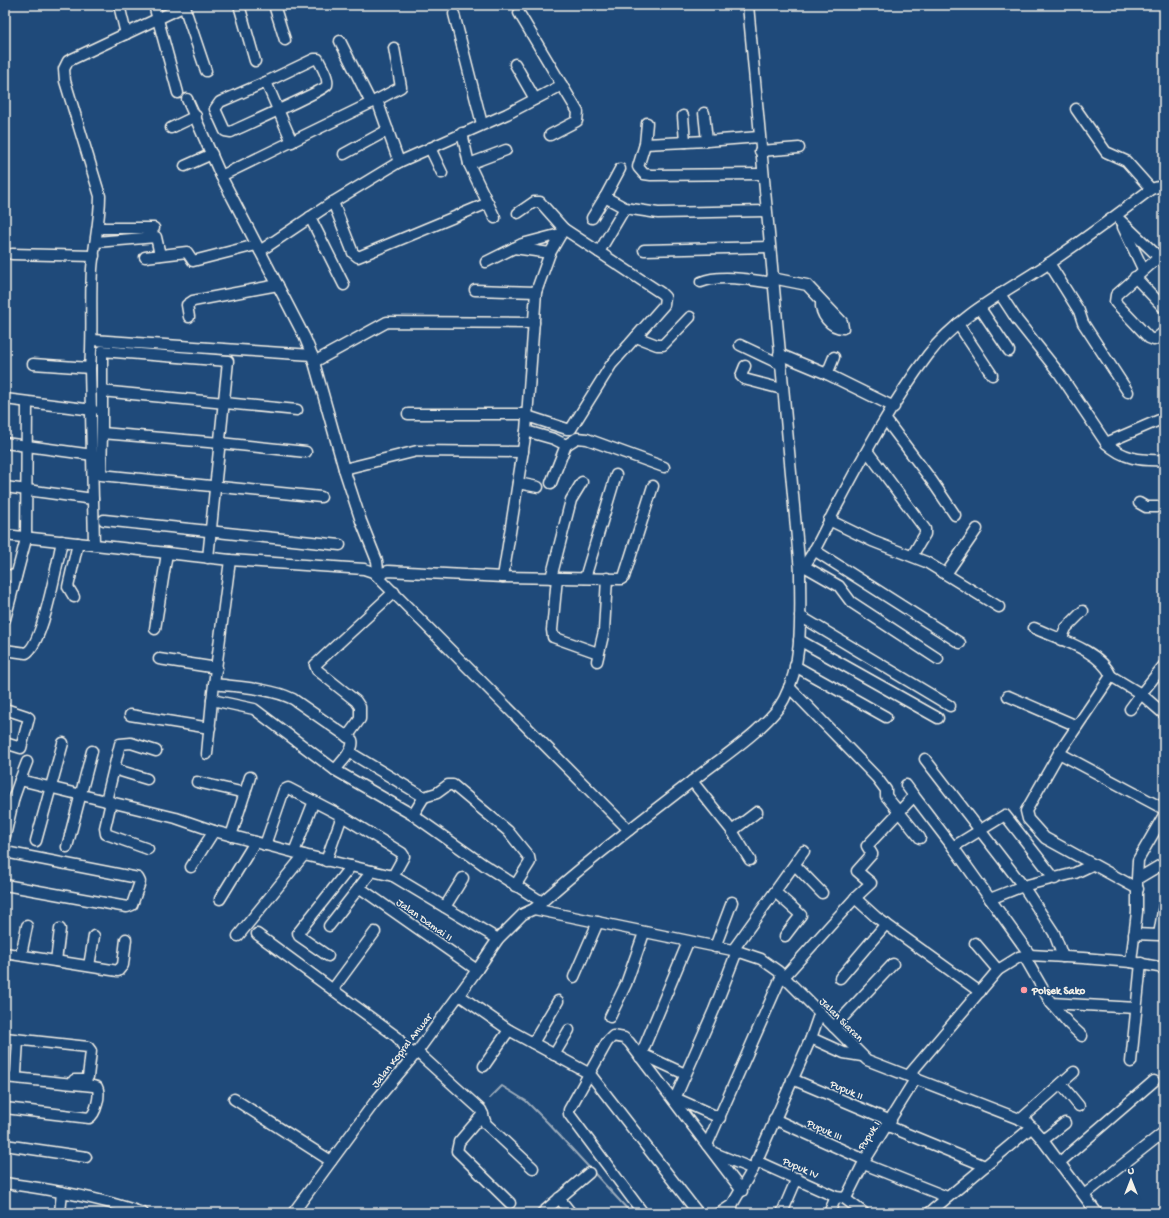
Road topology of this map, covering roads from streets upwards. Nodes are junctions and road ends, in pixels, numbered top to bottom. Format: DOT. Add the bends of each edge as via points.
graph roads {
  1 [pos="119,5"];
  2 [pos="154,5"];
  3 [pos="239,5"];
  4 [pos="274,5"];
  5 [pos="748,5"];
  6 [pos="186,6"];
  7 [pos="519,13"];
  8 [pos="454,14"];
  9 [pos="158,19"];
  10 [pos="126,34"];
  11 [pos="285,40"];
  12 [pos="340,40"];
  13 [pos="394,48"];
  14 [pos="255,61"];
  15 [pos="515,64"];
  16 [pos="206,71"];
  17 [pos="266,82"];
  18 [pos="562,85"];
  19 [pos="178,93"];
  20 [pos="187,99"];
  21 [pos="535,99"];
  22 [pos="374,101"];
  23 [pos="1076,109"];
  24 [pos="277,110"];
  25 [pos="704,113"];
  26 [pos="196,116"];
  27 [pos="682,116"];
  28 [pos="647,123"];
  29 [pos="482,124"];
  30 [pos="171,128"];
  31 [pos="388,130"];
  32 [pos="462,133"];
  33 [pos="550,135"];
  34 [pos="759,137"];
  35 [pos="707,141"];
  36 [pos="292,142"];
  37 [pos="685,142"];
  38 [pos="645,144"];
  39 [pos="430,148"];
  40 [pos="799,148"];
  41 [pos="506,150"];
  42 [pos="760,151"];
  43 [pos="212,154"];
  44 [pos="344,154"];
  45 [pos="399,162"];
  46 [pos="469,164"];
  47 [pos="185,166"];
  48 [pos="620,169"];
  49 [pos="442,173"];
  50 [pos="762,174"];
  51 [pos="222,176"];
  52 [pos="1164,188"];
  53 [pos="1151,190"];
  54 [pos="605,197"];
  55 [pos="333,202"];
  56 [pos="488,202"];
  57 [pos="625,208"];
  58 [pos="766,211"];
  59 [pos="518,213"];
  60 [pos="310,217"];
  61 [pos="495,218"];
  62 [pos="592,218"];
  63 [pos="1118,218"];
  64 [pos="98,228"];
  65 [pos="154,228"];
  66 [pos="562,232"];
  67 [pos="96,242"];
  68 [pos="258,248"];
  69 [pos="514,248"];
  70 [pos="769,248"];
  71 [pos="644,250"];
  72 [pos="599,252"];
  73 [pos="550,253"];
  74 [pos="12,254"];
  75 [pos="160,255"];
  76 [pos="94,256"];
  77 [pos="145,257"];
  78 [pos="1161,260"];
  79 [pos="486,262"];
  80 [pos="1049,263"];
  81 [pos="1143,269"];
  82 [pos="1135,277"];
  83 [pos="772,281"];
  84 [pos="702,282"];
  85 [pos="278,285"];
  86 [pos="344,285"];
  87 [pos="475,290"];
  88 [pos="536,292"];
  89 [pos="1000,294"];
  90 [pos="821,302"];
  91 [pos="980,308"];
  92 [pos="1164,308"];
  93 [pos="189,317"];
  94 [pos="690,317"];
  95 [pos="534,323"];
  96 [pos="958,324"];
  97 [pos="1164,332"];
  98 [pos="636,337"];
  99 [pos="92,340"];
  100 [pos="740,345"];
  101 [pos="1010,351"];
  102 [pos="834,357"];
  103 [pos="313,358"];
  104 [pos="780,359"];
  105 [pos="33,364"];
  106 [pos="745,366"];
  107 [pos="90,368"];
  108 [pos="827,374"];
  109 [pos="992,375"];
  110 [pos="782,388"];
  111 [pos="101,391"];
  112 [pos="1128,392"];
  113 [pos="5,399"];
  114 [pos="224,402"];
  115 [pos="27,403"];
  116 [pos="894,407"];
  117 [pos="93,410"];
  118 [pos="297,410"];
  119 [pos="408,414"];
  120 [pos="527,415"];
  121 [pos="1164,418"];
  122 [pos="886,420"];
  123 [pos="526,431"];
  124 [pos="102,433"];
  125 [pos="5,443"];
  126 [pos="220,443"];
  127 [pos="1106,443"];
  128 [pos="566,445"];
  129 [pos="27,447"];
  130 [pos="306,452"];
  131 [pos="523,452"];
  132 [pos="868,452"];
  133 [pos="93,455"];
  134 [pos="1164,460"];
  135 [pos="664,467"];
  136 [pos="344,469"];
  137 [pos="616,475"];
  138 [pos="582,482"];
  139 [pos="518,483"];
  140 [pos="551,483"];
  141 [pos="216,486"];
  142 [pos="653,486"];
  143 [pos="5,487"];
  144 [pos="538,487"];
  145 [pos="27,490"];
  146 [pos="321,497"];
  147 [pos="93,498"];
  148 [pos="1139,503"];
  149 [pos="1164,507"];
  150 [pos="955,515"];
  151 [pos="104,520"];
  152 [pos="829,520"];
  153 [pos="977,529"];
  154 [pos="211,532"];
  155 [pos="5,535"];
  156 [pos="26,539"];
  157 [pos="62,541"];
  158 [pos="78,543"];
  159 [pos="94,544"];
  160 [pos="340,545"];
  161 [pos="814,550"];
  162 [pos="167,553"];
  163 [pos="912,556"];
  164 [pos="208,558"];
  165 [pos="230,560"];
  166 [pos="802,568"];
  167 [pos="376,574"];
  168 [pos="946,574"];
  169 [pos="5,575"];
  170 [pos="16,576"];
  171 [pos="503,577"];
  172 [pos="554,578"];
  173 [pos="585,578"];
  174 [pos="607,578"];
  175 [pos="394,592"];
  176 [pos="74,597"];
  177 [pos="999,607"];
  178 [pos="1083,611"];
  179 [pos="6,614"];
  180 [pos="800,616"];
  181 [pos="1034,628"];
  182 [pos="155,629"];
  183 [pos="799,640"];
  184 [pos="1061,640"];
  185 [pos="960,643"];
  186 [pos="5,650"];
  187 [pos="159,659"];
  188 [pos="938,659"];
  189 [pos="1164,665"];
  190 [pos="795,666"];
  191 [pos="217,668"];
  192 [pos="1111,676"];
  193 [pos="214,684"];
  194 [pos="789,687"];
  195 [pos="1141,694"];
  196 [pos="1008,696"];
  197 [pos="212,700"];
  198 [pos="950,706"];
  199 [pos="5,709"];
  200 [pos="1130,709"];
  201 [pos="1164,714"];
  202 [pos="130,715"];
  203 [pos="886,717"];
  204 [pos="938,718"];
  205 [pos="1077,726"];
  206 [pos="210,728"];
  207 [pos="347,737"];
  208 [pos="5,743"];
  209 [pos="63,743"];
  210 [pos="156,751"];
  211 [pos="92,752"];
  212 [pos="349,752"];
  213 [pos="1059,753"];
  214 [pos="208,754"];
  215 [pos="925,759"];
  216 [pos="27,762"];
  217 [pos="114,769"];
  218 [pos="335,770"];
  219 [pos="250,777"];
  220 [pos="147,779"];
  221 [pos="20,780"];
  222 [pos="692,781"];
  223 [pos="197,782"];
  224 [pos="906,785"];
  225 [pos="51,788"];
  226 [pos="245,793"];
  227 [pos="81,795"];
  228 [pos="10,796"];
  229 [pos="914,796"];
  230 [pos="424,797"];
  231 [pos="314,801"];
  232 [pos="108,802"];
  233 [pos="1164,809"];
  234 [pos="898,811"];
  235 [pos="757,812"];
  236 [pos="413,815"];
  237 [pos="1164,815"];
  238 [pos="342,816"];
  239 [pos="628,830"];
  240 [pos="214,831"];
  241 [pos="732,831"];
  242 [pos="981,832"];
  243 [pos="5,836"];
  244 [pos="231,836"];
  245 [pos="920,838"];
  246 [pos="36,841"];
  247 [pos="255,842"];
  248 [pos="265,845"];
  249 [pos="67,847"];
  250 [pos="953,847"];
  251 [pos="148,849"];
  252 [pos="5,852"];
  253 [pos="294,852"];
  254 [pos="804,852"];
  255 [pos="304,855"];
  256 [pos="750,860"];
  257 [pos="326,861"];
  258 [pos="1164,863"];
  259 [pos="1092,865"];
  260 [pos="351,866"];
  261 [pos="795,866"];
  262 [pos="191,867"];
  263 [pos="372,871"];
  264 [pos="393,876"];
  265 [pos="463,878"];
  266 [pos="1055,879"];
  267 [pos="1137,884"];
  268 [pos="5,885"];
  269 [pos="515,886"];
  270 [pos="1023,886"];
  271 [pos="360,888"];
  272 [pos="775,892"];
  273 [pos="822,893"];
  274 [pos="855,898"];
  275 [pos="220,899"];
  276 [pos="990,899"];
  277 [pos="542,902"];
  278 [pos="732,902"];
  279 [pos="1164,905"];
  280 [pos="445,907"];
  281 [pos="534,909"];
  282 [pos="598,922"];
  283 [pos="886,924"];
  284 [pos="27,926"];
  285 [pos="329,926"];
  286 [pos="60,929"];
  287 [pos="375,932"];
  288 [pos="644,933"];
  289 [pos="257,934"];
  290 [pos="1134,934"];
  291 [pos="94,936"];
  292 [pos="238,936"];
  293 [pos="785,936"];
  294 [pos="126,939"];
  295 [pos="498,939"];
  296 [pos="688,942"];
  297 [pos="975,943"];
  298 [pos="715,947"];
  299 [pos="735,951"];
  300 [pos="5,952"];
  301 [pos="21,955"];
  302 [pos="1027,955"];
  303 [pos="328,956"];
  304 [pos="1063,957"];
  305 [pos="56,961"];
  306 [pos="1136,963"];
  307 [pos="893,964"];
  308 [pos="89,966"];
  309 [pos="1164,968"];
  310 [pos="477,970"];
  311 [pos="998,970"];
  312 [pos="783,976"];
  313 [pos="574,977"];
  314 [pos="840,978"];
  315 [pos="333,989"];
  316 [pos="980,992"];
  317 [pos="459,995"];
  318 [pos="558,1001"];
  319 [pos="1051,1003"];
  320 [pos="1136,1008"];
  321 [pos="820,1012"];
  322 [pos="610,1017"];
  323 [pos="834,1027"];
  324 [pos="509,1030"];
  325 [pos="569,1030"];
  326 [pos="1082,1036"];
  327 [pos="5,1038"];
  328 [pos="811,1038"];
  329 [pos="18,1040"];
  330 [pos="533,1043"];
  331 [pos="415,1053"];
  332 [pos="554,1055"];
  333 [pos="641,1055"];
  334 [pos="862,1056"];
  335 [pos="1131,1062"];
  336 [pos="484,1066"];
  337 [pos="5,1072"];
  338 [pos="1074,1072"];
  339 [pos="16,1073"];
  340 [pos="590,1074"];
  341 [pos="685,1074"];
  342 [pos="5,1077"];
  343 [pos="912,1077"];
  344 [pos="792,1079"];
  345 [pos="1154,1081"];
  346 [pos="1061,1084"];
  347 [pos="234,1099"];
  348 [pos="674,1100"];
  349 [pos="1079,1106"];
  350 [pos="5,1108"];
  351 [pos="483,1114"];
  352 [pos="720,1118"];
  353 [pos="774,1119"];
  354 [pos="1021,1119"];
  355 [pos="1065,1122"];
  356 [pos="890,1124"];
  357 [pos="1032,1127"];
  358 [pos="1164,1132"];
  359 [pos="1043,1140"];
  360 [pos="5,1145"];
  361 [pos="710,1149"];
  362 [pos="86,1157"];
  363 [pos="331,1161"];
  364 [pos="865,1162"];
  365 [pos="1060,1162"];
  366 [pos="755,1165"];
  367 [pos="985,1166"];
  368 [pos="533,1168"];
  369 [pos="589,1173"];
  370 [pos="797,1178"];
  371 [pos="5,1183"];
  372 [pos="742,1191"];
  373 [pos="62,1192"];
  374 [pos="1084,1195"];
  375 [pos="840,1197"];
  376 [pos="947,1197"];
  377 [pos="559,1198"];
  378 [pos="510,1203"];
  379 [pos="732,1209"];
  380 [pos="60,1213"];
  381 [pos="144,1213"];
  382 [pos="292,1213"];
  383 [pos="542,1213"];
  384 [pos="571,1213"];
  385 [pos="643,1213"];
  386 [pos="698,1213"];
  387 [pos="720,1213"];
  388 [pos="782,1213"];
  389 [pos="829,1213"];
  390 [pos="864,1213"];
  391 [pos="929,1213"];
  392 [pos="1097,1213"];
  1 -- 10 [label="street"];
  2 -- 9 [label="street"];
  3 -- 14 [label="street"];
  4 -- 11 [label="street"];
  5 -- 34 [label="street, Jalan Kopral Anwar"];
  6 -- 9 [label="street"];
  6 -- 16 [label="street"];
  7 -- 18 [label="street"];
  8 -- 29 [label="street"];
  9 -- 10 [label="street"];
  9 -- 19 [label="street"];
  10 -- 64 [label="street" via="68,61 64,68 65,80 99,190"];
  12 -- 22 [label="street"];
  13 -- 22 [label="street" via="401,88"];
  15 -- 21 [label="street"];
  17 -- 24 [label="street"];
  17 -- 24 [label="street" via="217,104 215,109 222,127 225,131 231,132"];
  17 -- 24 [label="street" via="314,58 318,59 326,77 325,88"];
  18 -- 21 [label="street"];
  18 -- 33 [label="street" via="579,116 577,121"];
  20 -- 26 [label="street"];
  21 -- 29 [label="street"];
  22 -- 31 [label="street"];
  22 -- 36 [label="street"];
  23 -- 53 [label="street" via="1106,152 1126,161"];
  24 -- 36 [label="street"];
  25 -- 35 [label="street"];
  26 -- 30 [label="street"];
  26 -- 43 [label="street"];
  27 -- 37 [label="street"];
  28 -- 38 [label="street"];
  29 -- 32 [label="street"];
  31 -- 44 [label="street"];
  31 -- 45 [label="street"];
  32 -- 39 [label="street"];
  32 -- 46 [label="street"];
  34 -- 35 [label="street"];
  34 -- 42 [label="street, Jalan Kopral Anwar"];
  35 -- 37 [label="street"];
  36 -- 51 [label="street"];
  37 -- 38 [label="street"];
  38 -- 50 [label="street" via="638,167 644,174"];
  39 -- 45 [label="street"];
  39 -- 49 [label="street"];
  40 -- 42 [label="street"];
  41 -- 46 [label="street"];
  42 -- 50 [label="street, Jalan Kopral Anwar"];
  43 -- 47 [label="street"];
  43 -- 51 [label="street"];
  45 -- 55 [label="street"];
  46 -- 56 [label="street"];
  48 -- 54 [label="street"];
  50 -- 58 [label="street, Jalan Kopral Anwar"];
  51 -- 68 [label="street"];
  52 -- 53 [label="street"];
  53 -- 63 [label="street"];
  54 -- 57 [label="street"];
  54 -- 62 [label="street"];
  55 -- 56 [label="street" via="353,253 358,258"];
  55 -- 60 [label="street"];
  56 -- 61 [label="street"];
  57 -- 58 [label="street" via="658,213"];
  57 -- 72 [label="street"];
  58 -- 70 [label="street, Jalan Kopral Anwar"];
  59 -- 66 [label="street" via="534,202 540,202"];
  60 -- 68 [label="street"];
  60 -- 86 [label="street"];
  63 -- 78 [label="street"];
  63 -- 80 [label="street"];
  63 -- 81 [label="street"];
  64 -- 65 [label="street"];
  64 -- 67 [label="street"];
  66 -- 69 [label="street"];
  66 -- 72 [label="street"];
  66 -- 73 [label="street"];
  67 -- 75 [label="street" via="156,237"];
  67 -- 76 [label="street"];
  68 -- 75 [label="street" via="193,262 187,252"];
  68 -- 85 [label="street"];
  69 -- 73 [label="street"];
  69 -- 79 [label="street"];
  70 -- 71 [label="street"];
  70 -- 83 [label="street, Jalan Kopral Anwar"];
  72 -- 98 [label="street" via="665,297 664,304"];
  73 -- 88 [label="street"];
  74 -- 76 [label="street"];
  75 -- 77 [label="street"];
  76 -- 99 [label="street"];
  78 -- 81 [label="street"];
  80 -- 89 [label="street"];
  80 -- 112 [label="street" via="1079,311 1083,323"];
  81 -- 82 [label="street"];
  82 -- 92 [label="street"];
  82 -- 97 [label="street" via="1116,295 1115,302 1149,338 1154,340"];
  83 -- 84 [label="street" via="709,279"];
  83 -- 90 [label="street" via="806,285"];
  83 -- 104 [label="street, Jalan Kopral Anwar"];
  85 -- 93 [label="street" via="193,301 187,305"];
  85 -- 103 [label="street"];
  87 -- 88 [label="street"];
  88 -- 95 [label="street"];
  89 -- 91 [label="street"];
  89 -- 127 [label="street" via="1059,373"];
  91 -- 96 [label="street"];
  91 -- 101 [label="street"];
  94 -- 98 [label="street" via="663,344 657,345"];
  95 -- 103 [label="street" via="387,322"];
  95 -- 120 [label="street"];
  96 -- 109 [label="street"];
  96 -- 116 [label="street" via="928,356"];
  98 -- 120 [label="street" via="611,365 571,428 567,429"];
  99 -- 103 [label="street"];
  99 -- 107 [label="street"];
  100 -- 104 [label="street"];
  102 -- 108 [label="street"];
  103 -- 136 [label="street"];
  104 -- 108 [label="street"];
  104 -- 110 [label="street, Jalan Kopral Anwar"];
  105 -- 107 [label="street"];
  106 -- 110 [label="street" via="741,376 744,379"];
  107 -- 117 [label="street"];
  108 -- 116 [label="street"];
  110 -- 166 [label="street, Jalan Kopral Anwar"];
  111 -- 114 [label="street"];
  111 -- 114 [label="street" via="102,351 225,359 228,364"];
  111 -- 124 [label="street"];
  113 -- 115 [label="street"];
  114 -- 118 [label="street"];
  114 -- 126 [label="street"];
  115 -- 117 [label="street"];
  115 -- 129 [label="street"];
  116 -- 122 [label="street"];
  117 -- 133 [label="street"];
  119 -- 120 [label="street"];
  120 -- 123 [label="street"];
  121 -- 127 [label="street"];
  122 -- 132 [label="street"];
  122 -- 150 [label="street"];
  123 -- 128 [label="street"];
  123 -- 131 [label="street"];
  124 -- 126 [label="street"];
  124 -- 141 [label="street" via="101,476"];
  125 -- 129 [label="street"];
  126 -- 130 [label="street"];
  126 -- 141 [label="street"];
  127 -- 134 [label="street" via="1115,451 1130,458 1146,461"];
  128 -- 135 [label="street" via="578,438 586,439"];
  128 -- 140 [label="street"];
  129 -- 133 [label="street"];
  129 -- 145 [label="street"];
  131 -- 136 [label="street" via="417,451"];
  131 -- 139 [label="street"];
  132 -- 152 [label="street"];
  132 -- 163 [label="street" via="925,529 925,534"];
  133 -- 147 [label="street"];
  136 -- 167 [label="street" via="377,561"];
  137 -- 173 [label="street"];
  138 -- 172 [label="street" via="571,500"];
  139 -- 144 [label="street"];
  139 -- 171 [label="street"];
  141 -- 146 [label="street"];
  141 -- 154 [label="street"];
  142 -- 174 [label="street" via="624,577"];
  143 -- 145 [label="street"];
  145 -- 147 [label="street"];
  145 -- 156 [label="street"];
  147 -- 159 [label="street"];
  148 -- 149 [label="street" via="1146,507"];
  151 -- 154 [label="street"];
  152 -- 161 [label="street"];
  152 -- 163 [label="street" via="872,541"];
  153 -- 168 [label="street"];
  154 -- 160 [label="street"];
  154 -- 164 [label="street"];
  155 -- 156 [label="street"];
  156 -- 157 [label="street"];
  156 -- 170 [label="street"];
  157 -- 158 [label="street"];
  157 -- 186 [label="street" via="42,626 33,648 26,653"];
  158 -- 159 [label="street"];
  158 -- 176 [label="street" via="68,587"];
  159 -- 162 [label="street"];
  161 -- 166 [label="street"];
  161 -- 185 [label="street"];
  162 -- 164 [label="street"];
  162 -- 182 [label="street"];
  163 -- 168 [label="street"];
  164 -- 165 [label="street"];
  165 -- 167 [label="street" via="364,569"];
  165 -- 191 [label="street"];
  166 -- 180 [label="street, Jalan Kopral Anwar"];
  166 -- 188 [label="street" via="839,586 851,602"];
  167 -- 171 [label="street" via="388,571"];
  167 -- 175 [label="street"];
  168 -- 177 [label="street"];
  169 -- 170 [label="street"];
  170 -- 179 [label="street"];
  171 -- 172 [label="street"];
  172 -- 173 [label="street"];
  172 -- 174 [label="street" via="553,638 598,657 604,631"];
  173 -- 174 [label="street"];
  175 -- 207 [label="street" via="315,665 317,670 360,707 360,719"];
  175 -- 239 [label="street"];
  178 -- 184 [label="street" via="1066,628"];
  180 -- 183 [label="street, Jalan Kopral Anwar"];
  180 -- 198 [label="street"];
  181 -- 184 [label="street"];
  183 -- 190 [label="street, Jalan Kopral Anwar"];
  183 -- 204 [label="street"];
  184 -- 192 [label="street" via="1103,663"];
  187 -- 191 [label="street"];
  189 -- 195 [label="street"];
  190 -- 194 [label="street, Jalan Kopral Anwar"];
  190 -- 203 [label="street"];
  191 -- 193 [label="street"];
  192 -- 195 [label="street"];
  192 -- 205 [label="street"];
  193 -- 197 [label="street"];
  193 -- 207 [label="street" via="284,695"];
  194 -- 222 [label="street, Jalan Kopral Anwar" via="776,711 743,742"];
  194 -- 234 [label="street" via="877,778 886,790 886,796"];
  195 -- 200 [label="street"];
  195 -- 201 [label="street"];
  196 -- 205 [label="street"];
  197 -- 206 [label="street"];
  197 -- 218 [label="street" via="254,709"];
  199 -- 208 [label="street" via="26,716 29,722 21,748"];
  202 -- 206 [label="street"];
  205 -- 213 [label="street"];
  206 -- 214 [label="street"];
  207 -- 212 [label="street" via="353,743"];
  209 -- 225 [label="street"];
  210 -- 217 [label="street" via="131,743 122,743"];
  211 -- 227 [label="street"];
  212 -- 218 [label="street"];
  212 -- 230 [label="street"];
  213 -- 233 [label="street"];
  213 -- 259 [label="street" via="1026,808 1026,815 1045,838"];
  215 -- 242 [label="street"];
  216 -- 221 [label="street"];
  217 -- 220 [label="street"];
  217 -- 232 [label="street"];
  218 -- 236 [label="street"];
  219 -- 226 [label="street"];
  221 -- 225 [label="street"];
  221 -- 228 [label="street"];
  222 -- 239 [label="street, Jalan Kopral Anwar"];
  222 -- 241 [label="street"];
  223 -- 226 [label="street"];
  224 -- 229 [label="street"];
  225 -- 227 [label="street"];
  225 -- 246 [label="street"];
  226 -- 244 [label="street"];
  227 -- 232 [label="street"];
  227 -- 249 [label="street"];
  228 -- 243 [label="street"];
  229 -- 234 [label="street"];
  229 -- 250 [label="street"];
  230 -- 236 [label="street"];
  230 -- 269 [label="street" via="453,785 508,831 530,859"];
  231 -- 238 [label="street"];
  231 -- 248 [label="street" via="285,788"];
  231 -- 253 [label="street"];
  232 -- 240 [label="street" via="176,818"];
  232 -- 251 [label="street" via="106,834"];
  234 -- 245 [label="street"];
  234 -- 274 [label="street" via="867,846 872,854 858,871 871,883"];
  235 -- 241 [label="street"];
  236 -- 269 [label="street"];
  237 -- 267 [label="street" via="1138,860"];
  238 -- 257 [label="street"];
  238 -- 264 [label="street" via="404,854"];
  239 -- 277 [label="street, Jalan Kopral Anwar"];
  240 -- 244 [label="street"];
  240 -- 262 [label="street"];
  241 -- 256 [label="street"];
  242 -- 250 [label="street"];
  242 -- 266 [label="street" via="1005,815"];
  242 -- 270 [label="street"];
  244 -- 247 [label="street"];
  247 -- 248 [label="street"];
  247 -- 275 [label="street"];
  248 -- 253 [label="street"];
  250 -- 276 [label="street"];
  252 -- 268 [label="street" via="138,878 140,882 132,905 126,907"];
  253 -- 255 [label="street"];
  254 -- 261 [label="street"];
  255 -- 257 [label="street"];
  255 -- 292 [label="street"];
  257 -- 260 [label="street"];
  258 -- 267 [label="street"];
  259 -- 266 [label="street"];
  259 -- 267 [label="street"];
  260 -- 263 [label="street"];
  260 -- 303 [label="street" via="298,933"];
  261 -- 272 [label="street"];
  261 -- 273 [label="street"];
  263 -- 264 [label="street"];
  263 -- 271 [label="street"];
  264 -- 280 [label="street"];
  265 -- 280 [label="street"];
  266 -- 270 [label="street"];
  267 -- 290 [label="street"];
  269 -- 277 [label="street"];
  270 -- 276 [label="street"];
  270 -- 304 [label="street" via="1054,933"];
  271 -- 285 [label="street"];
  271 -- 310 [label="street, Jalan Damai II"];
  272 -- 293 [label="street" via="801,915"];
  272 -- 299 [label="street"];
  274 -- 283 [label="street"];
  274 -- 312 [label="street"];
  276 -- 302 [label="street"];
  277 -- 281 [label="street, Jalan Kopral Anwar"];
  278 -- 298 [label="street"];
  279 -- 290 [label="street" via="1159,935"];
  280 -- 295 [label="street"];
  281 -- 282 [label="street, Jalan Siaran"];
  281 -- 295 [label="street, Jalan Kopral Anwar" via="524,914"];
  282 -- 288 [label="street, Jalan Siaran"];
  282 -- 313 [label="street"];
  283 -- 314 [label="street"];
  283 -- 316 [label="street"];
  284 -- 301 [label="street"];
  286 -- 305 [label="street"];
  287 -- 315 [label="street"];
  288 -- 296 [label="street, Jalan Siaran"];
  288 -- 322 [label="street" via="626,984"];
  289 -- 315 [label="street"];
  290 -- 306 [label="street"];
  291 -- 308 [label="street"];
  294 -- 308 [label="street" via="120,970"];
  295 -- 310 [label="street, Jalan Kopral Anwar"];
  296 -- 298 [label="street, Jalan Siaran"];
  296 -- 333 [label="street"];
  297 -- 311 [label="street"];
  298 -- 299 [label="street, Jalan Siaran"];
  299 -- 312 [label="street, Jalan Siaran" via="762,959"];
  299 -- 341 [label="street" via="714,1010"];
  300 -- 301 [label="street"];
  301 -- 305 [label="street"];
  302 -- 304 [label="street"];
  302 -- 311 [label="street, Pupuk I" via="1011,960"];
  302 -- 319 [label="street"];
  304 -- 306 [label="street"];
  305 -- 308 [label="street"];
  306 -- 309 [label="street"];
  306 -- 320 [label="street"];
  307 -- 323 [label="street"];
  310 -- 317 [label="street, Jalan Kopral Anwar"];
  311 -- 316 [label="street, Pupuk I"];
  312 -- 321 [label="street, Jalan Siaran"];
  312 -- 352 [label="street"];
  315 -- 331 [label="street" via="397,1037 404,1047"];
  316 -- 343 [label="street, Pupuk I"];
  317 -- 324 [label="street"];
  317 -- 331 [label="street, Jalan Kopral Anwar"];
  318 -- 330 [label="street"];
  319 -- 320 [label="street"];
  319 -- 326 [label="street"];
  320 -- 335 [label="street"];
  321 -- 323 [label="street, Jalan Siaran"];
  321 -- 328 [label="street"];
  323 -- 334 [label="street, Jalan Siaran"];
  324 -- 330 [label="street"];
  324 -- 336 [label="street"];
  325 -- 332 [label="street"];
  327 -- 329 [label="street"];
  328 -- 334 [label="street" via="844,1053"];
  328 -- 344 [label="street"];
  329 -- 339 [label="street"];
  329 -- 339 [label="street" via="88,1047 91,1051 88,1077 85,1080"];
  330 -- 332 [label="street"];
  331 -- 351 [label="street"];
  331 -- 363 [label="street, Jalan Kopral Anwar"];
  332 -- 340 [label="street"];
  333 -- 340 [label="street" via="624,1038 613,1036 607,1042"];
  333 -- 341 [label="street"];
  333 -- 348 [label="street"];
  334 -- 343 [label="street, Jalan Siaran"];
  337 -- 339 [label="street"];
  338 -- 346 [label="street"];
  340 -- 385 [label="street" via="569,1110 570,1116"];
  340 -- 386 [label="street"];
  341 -- 348 [label="street"];
  342 -- 350 [label="street" via="93,1086 97,1087 98,1092 95,1113 89,1118"];
  343 -- 354 [label="street, Jalan Siaran"];
  343 -- 356 [label="street, Pupuk I"];
  344 -- 353 [label="street"];
  344 -- 356 [label="street, Pupuk II"];
  345 -- 365 [label="street"];
  346 -- 349 [label="street"];
  346 -- 354 [label="street"];
  347 -- 363 [label="street"];
  348 -- 352 [label="street"];
  348 -- 361 [label="street"];
  351 -- 368 [label="street" via="486,1124"];
  351 -- 378 [label="street" via="459,1142 457,1151"];
  352 -- 361 [label="street"];
  353 -- 364 [label="street, Pupuk III"];
  353 -- 366 [label="street"];
  354 -- 357 [label="street, Jalan Siaran"];
  355 -- 359 [label="street"];
  356 -- 364 [label="street, Pupuk I"];
  356 -- 367 [label="street, Pupuk II"];
  357 -- 359 [label="street, Jalan Siaran"];
  357 -- 367 [label="street"];
  358 -- 374 [label="street"];
  359 -- 365 [label="street, Jalan Siaran"];
  360 -- 362 [label="street"];
  361 -- 366 [label="street, Pupuk IV"];
  361 -- 372 [label="street"];
  363 -- 382 [label="street, Jalan Kopral Anwar"];
  364 -- 375 [label="street, Pupuk I" via="847,1196"];
  364 -- 376 [label="street, Pupuk III"];
  365 -- 374 [label="street, Jalan Siaran"];
  366 -- 370 [label="street, Pupuk IV"];
  366 -- 372 [label="street"];
  367 -- 376 [label="street"];
  369 -- 377 [label="street"];
  370 -- 375 [label="street, Pupuk IV"];
  370 -- 388 [label="street"];
  371 -- 373 [label="street"];
  372 -- 379 [label="street"];
  373 -- 380 [label="street"];
  373 -- 381 [label="street" via="115,1203"];
  374 -- 392 [label="street, Jalan Siaran"];
  375 -- 389 [label="street, Pupuk I"];
  375 -- 390 [label="street, Pupuk IV"];
  376 -- 391 [label="street"];
  377 -- 383 [label="street"];
  377 -- 384 [label="street"];
  379 -- 387 [label="street"];
}
